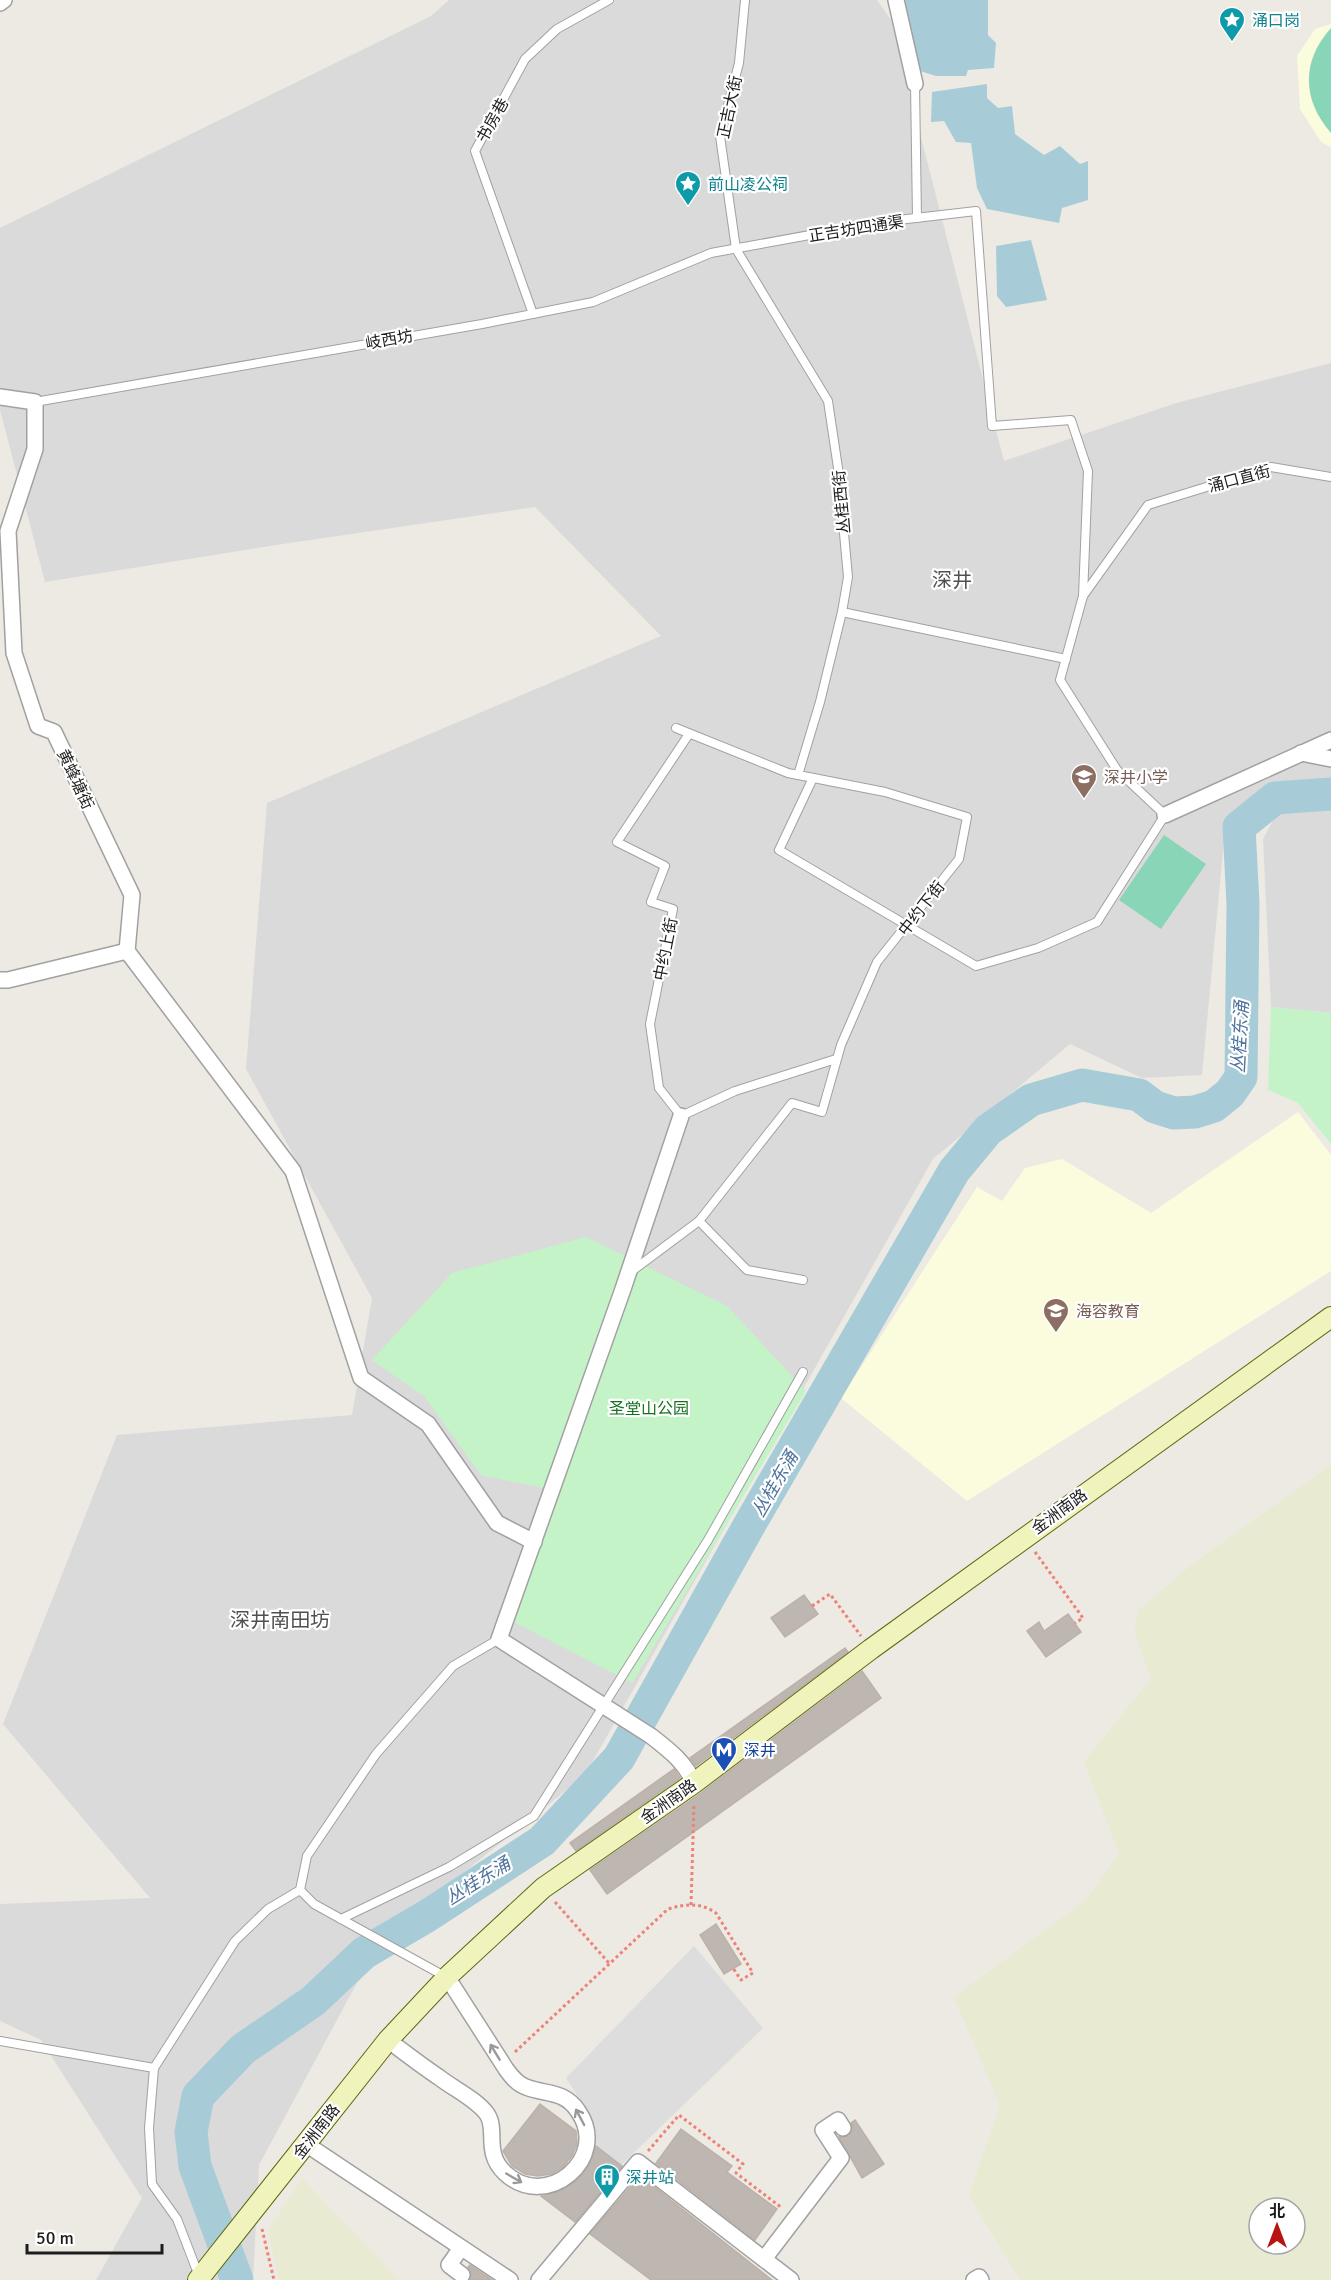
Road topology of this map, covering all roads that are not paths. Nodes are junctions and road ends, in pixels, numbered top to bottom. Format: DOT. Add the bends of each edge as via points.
graph roads {
  1 [pos="4,0"];
  2 [pos="609,0"];
  3 [pos="745,0"];
  4 [pos="896,0"];
  5 [pos="0,3"];
  6 [pos="915,84"];
  7 [pos="917,218"];
  8 [pos="736,249"];
  9 [pos="533,314"];
  10 [pos="0,397"];
  11 [pos="35,402"];
  12 [pos="1331,477"];
  13 [pos="1083,596"];
  14 [pos="842,612"];
  15 [pos="1066,659"];
  16 [pos="676,728"];
  17 [pos="689,734"];
  18 [pos="1331,740"];
  19 [pos="1301,753"];
  20 [pos="1331,759"];
  21 [pos="798,775"];
  22 [pos="813,778"];
  23 [pos="1165,815"];
  24 [pos="906,926"];
  25 [pos="127,951"];
  26 [pos="0,980"];
  27 [pos="836,1059"];
  28 [pos="681,1116"];
  29 [pos="699,1221"];
  30 [pos="628,1274"];
  31 [pos="803,1280"];
  32 [pos="1331,1317"];
  33 [pos="803,1372"];
  34 [pos="534,1542"];
  35 [pos="499,1639"];
  36 [pos="605,1706"];
  37 [pos="694,1783"];
  38 [pos="300,1890"];
  39 [pos="341,1918"];
  40 [pos="447,1977"];
  41 [pos="388,2040"];
  42 [pos="0,2041"];
  43 [pos="154,2068"];
  44 [pos="843,2128"];
  45 [pos="306,2144"];
  46 [pos="461,2248"];
  47 [pos="764,2259"];
  48 [pos="462,2275"];
  49 [pos="199,2279"];
  50 [pos="510,2280"];
  51 [pos="539,2280"];
  52 [pos="791,2280"];
  53 [pos="974,2280"];
  54 [pos="981,2280"];
  1 -- 5 [label="street"];
  2 -- 9 [label="lane, 书房巷" via="557,28 525,59 475,151"];
  3 -- 8 [label="lane, 正吉大街" via="739,63 720,136"];
  4 -- 6 [label="street"];
  6 -- 7 [label="lane"];
  7 -- 8 [label="lane, 正吉坊四通渠"];
  7 -- 13 [label="lane, 正吉坊四通渠" via="976,211 992,426 1071,420 1088,471"];
  8 -- 9 [label="lane, 岐西坊" via="711,253 592,302"];
  8 -- 14 [label="lane, 丛桂西街" via="828,400 848,577"];
  9 -- 11 [label="lane, 岐西坊"];
  10 -- 11 [label="street"];
  11 -- 25 [label="street, 黄蜂塘街" via="35,450 8,531 14,653 38,726 54,732 132,895"];
  12 -- 13 [label="lane, 涌口直街" via="1271,467 1148,505"];
  13 -- 15 [label="lane"];
  14 -- 15 [label="lane"];
  14 -- 21 [label="lane, 丛桂西街"];
  15 -- 23 [label="lane" via="1060,680 1117,770"];
  16 -- 17 [label="lane, 中约下街"];
  17 -- 21 [label="lane, 中约下街"];
  17 -- 28 [label="lane, 中约上街" via="617,842 665,866 651,902 673,909 650,1024 658,1088"];
  18 -- 19 [label="street"];
  19 -- 20 [label="street"];
  19 -- 23 [label="street"];
  21 -- 22 [label="lane, 中约下街"];
  22 -- 24 [label="lane" via="779,850"];
  22 -- 24 [label="lane, 中约下街" via="885,792 968,817 959,859"];
  23 -- 24 [label="lane" via="1097,922 1038,948 976,966"];
  24 -- 27 [label="lane, 中约下街" via="878,962"];
  25 -- 26 [label="street"];
  25 -- 34 [label="street" via="293,1171 361,1378 428,1424 497,1523"];
  27 -- 28 [label="lane" via="735,1091"];
  27 -- 29 [label="lane, 中约下街" via="822,1112 792,1103"];
  28 -- 30 [label="street"];
  29 -- 30 [label="lane"];
  29 -- 31 [label="lane" via="747,1270"];
  30 -- 34 [label="street"];
  32 -- 37 [label="main road, 金洲南路" via="871,1648"];
  33 -- 36 [label="lane" via="708,1540"];
  34 -- 35 [label="street"];
  35 -- 36 [label="street"];
  35 -- 38 [label="lane" via="453,1666 376,1754 307,1856"];
  36 -- 37 [label="street" via="674,1754"];
  36 -- 39 [label="lane" via="534,1816 449,1867"];
  37 -- 40 [label="main road, 金洲南路" via="543,1888"];
  38 -- 39 [label="lane" via="314,1904"];
  38 -- 43 [label="lane" via="268,1909 235,1941"];
  39 -- 40 [label="lane"];
  40 -- 41 [label="main road, 金洲南路"];
  41 -- 40 [label="street, one-way" via="486,2113 495,2160 518,2182 550,2185 576,2168 587,2139 578,2109 566,2098 524,2087 515,2080"];
  41 -- 45 [label="main road, 金洲南路"];
  42 -- 43 [label="lane"];
  43 -- 49 [label="lane" via="149,2128 152,2184 177,2219"];
  44 -- 47 [label="street" via="838,2120 823,2130 841,2158"];
  45 -- 46 [label="street"];
  45 -- 49 [label="main road, 金洲南路"];
  46 -- 48 [label="street" via="449,2265"];
  46 -- 50 [label="street"];
  47 -- 51 [label="street" via="638,2162"];
  47 -- 52 [label="street"];
  53 -- 54 [label="street"];
}
